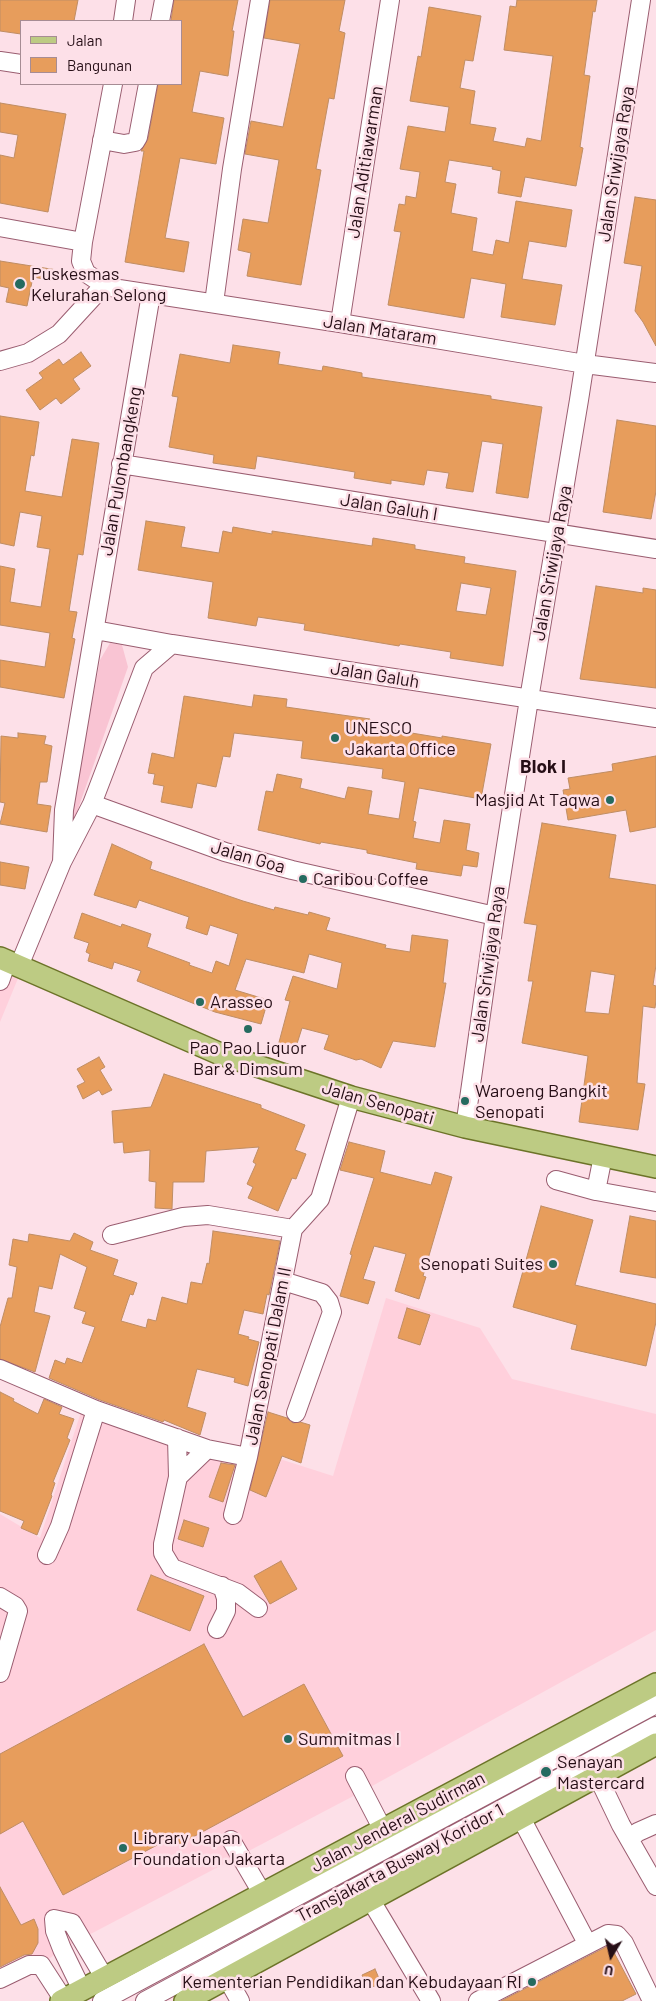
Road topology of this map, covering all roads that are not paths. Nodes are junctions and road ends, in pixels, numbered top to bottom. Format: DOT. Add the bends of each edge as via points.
graph roads {
  1 [pos="126,0"];
  2 [pos="164,0"];
  3 [pos="260,0"];
  4 [pos="390,0"];
  5 [pos="641,0"];
  6 [pos="123,20"];
  7 [pos="160,20"];
  8 [pos="0,61"];
  9 [pos="20,64"];
  10 [pos="113,85"];
  11 [pos="148,85"];
  12 [pos="102,140"];
  13 [pos="0,227"];
  14 [pos="83,242"];
  15 [pos="104,285"];
  16 [pos="151,294"];
  17 [pos="214,303"];
  18 [pos="340,323"];
  19 [pos="0,361"];
  20 [pos="585,364"];
  21 [pos="651,371"];
  22 [pos="121,464"];
  23 [pos="556,533"];
  24 [pos="656,549"];
  25 [pos="95,630"];
  26 [pos="126,636"];
  27 [pos="172,644"];
  28 [pos="92,649"];
  29 [pos="144,668"];
  30 [pos="529,699"];
  31 [pos="656,718"];
  32 [pos="92,804"];
  33 [pos="70,834"];
  34 [pos="495,916"];
  35 [pos="6,967"];
  36 [pos="351,1097"];
  37 [pos="465,1127"];
  38 [pos="603,1156"];
  39 [pos="656,1167"];
  40 [pos="556,1180"];
  41 [pos="596,1191"];
  42 [pos="656,1202"];
  43 [pos="293,1228"];
  44 [pos="112,1235"];
  45 [pos="283,1280"];
  46 [pos="0,1369"];
  47 [pos="96,1410"];
  48 [pos="296,1413"];
  49 [pos="177,1438"];
  50 [pos="206,1449"];
  51 [pos="248,1457"];
  52 [pos="178,1477"];
  53 [pos="233,1515"];
  54 [pos="47,1555"];
  55 [pos="222,1586"];
  56 [pos="0,1597"];
  57 [pos="258,1608"];
  58 [pos="217,1628"];
  59 [pos="0,1673"];
  60 [pos="656,1684"];
  61 [pos="656,1704"];
  62 [pos="656,1726"];
  63 [pos="656,1744"];
  64 [pos="597,1775"];
  65 [pos="355,1776"];
  66 [pos="521,1818"];
  67 [pos="383,1830"];
  68 [pos="646,1830"];
  69 [pos="231,1840"];
  70 [pos="650,1850"];
  71 [pos="656,1886"];
  72 [pos="262,1893"];
  73 [pos="370,1899"];
  74 [pos="586,1943"];
  75 [pos="104,1977"];
  76 [pos="227,1978"];
  77 [pos="0,1979"];
  78 [pos="69,1997"];
  79 [pos="102,2001"];
  80 [pos="145,2001"];
  81 [pos="185,2001"];
  82 [pos="240,2001"];
  83 [pos="430,2001"];
  84 [pos="478,2001"];
  85 [pos="652,2001"];
  1 -- 6 [label="street"];
  2 -- 7 [label="street"];
  3 -- 17 [label="street"];
  4 -- 18 [label="street, Jalan Aditiawarman"];
  5 -- 20 [label="street, Jalan Sriwijaya Raya"];
  8 -- 9 [label="street"];
  10 -- 12 [label="street"];
  11 -- 12 [label="street" via="135,142 124,144"];
  12 -- 14 [label="street"];
  13 -- 14 [label="street"];
  14 -- 15 [label="street" via="83,268"];
  15 -- 16 [label="street, Jalan Mataram"];
  15 -- 19 [label="street" via="59,334 28,353"];
  16 -- 17 [label="street, Jalan Mataram"];
  16 -- 22 [label="street, Jalan Pulombangkeng"];
  17 -- 18 [label="street, Jalan Mataram"];
  18 -- 20 [label="street, Jalan Mataram"];
  20 -- 21 [label="street, Jalan Mataram"];
  20 -- 23 [label="street, Jalan Sriwijaya Raya"];
  22 -- 23 [label="street, Jalan Galuh I"];
  22 -- 25 [label="street, Jalan Pulombangkeng"];
  23 -- 24 [label="street, Jalan Galuh I"];
  23 -- 30 [label="street, Jalan Sriwijaya Raya"];
  25 -- 26 [label="street, Jalan Galuh"];
  25 -- 28 [label="street, Jalan Pulombangkeng"];
  26 -- 27 [label="street, Jalan Galuh"];
  26 -- 28 [label="street" via="108,637"];
  26 -- 29 [label="street" via="141,649"];
  27 -- 29 [label="street, Jalan Pulombangkeng"];
  27 -- 30 [label="street, Jalan Galuh"];
  28 -- 33 [label="street, Jalan Pulombangkeng" via="64,810"];
  29 -- 32 [label="street, Jalan Pulombangkeng"];
  30 -- 31 [label="street, Jalan Galuh"];
  30 -- 34 [label="street, Jalan Sriwijaya Raya"];
  32 -- 33 [label="street, Jalan Pulombangkeng"];
  32 -- 34 [label="street, Jalan Goa" via="225,852"];
  33 -- 35 [label="street, Jalan Pulombangkeng" via="62,862"];
  34 -- 37 [label="street, Jalan Sriwijaya Raya"];
  35 -- 36 [label="main road, Jalan Senopati" via="218,1053"];
  36 -- 37 [label="main road, Jalan Senopati"];
  36 -- 43 [label="street" via="320,1199"];
  37 -- 38 [label="main road, Jalan Senopati"];
  38 -- 39 [label="main road, Jalan Senopati"];
  38 -- 41 [label="street"];
  40 -- 41 [label="street"];
  41 -- 42 [label="street"];
  43 -- 44 [label="street" via="208,1215 183,1217"];
  43 -- 45 [label="street, Jalan Senopati Dalam II"];
  45 -- 48 [label="street" via="322,1293 330,1302 332,1312"];
  45 -- 51 [label="street, Jalan Senopati Dalam II"];
  46 -- 47 [label="street, Jalan Senopati Dalam II"];
  47 -- 49 [label="street, Jalan Senopati Dalam II"];
  47 -- 54 [label="street" via="60,1526"];
  49 -- 50 [label="street, Jalan Senopati Dalam II"];
  49 -- 52 [label="street"];
  50 -- 51 [label="street, Jalan Senopati Dalam II"];
  50 -- 52 [label="street"];
  51 -- 53 [label="street"];
  52 -- 55 [label="street" via="162,1553 172,1568"];
  55 -- 57 [label="street"];
  55 -- 58 [label="street" via="226,1611"];
  56 -- 59 [label="street" via="18,1611"];
  60 -- 67 [label="main road, Jalan Jenderal Sudirman"];
  61 -- 79 [label="street, Transjakarta Busway Koridor 1"];
  62 -- 80 [label="street, Transjakarta Busway Koridor 1"];
  63 -- 64 [label="main road"];
  64 -- 66 [label="main road"];
  64 -- 68 [label="street" via="621,1825"];
  65 -- 67 [label="street"];
  66 -- 73 [label="main road"];
  66 -- 74 [label="street"];
  67 -- 72 [label="main road, Jalan Jenderal Sudirman"];
  68 -- 70 [label="street"];
  68 -- 71 [label="street"];
  69 -- 72 [label="street"];
  72 -- 75 [label="main road, Jalan Jenderal Sudirman"];
  73 -- 76 [label="main road"];
  73 -- 83 [label="street"];
  74 -- 84 [label="street"];
  74 -- 85 [label="street" via="608,1934 617,1936 624,1943"];
  75 -- 78 [label="main road, Jalan Jenderal Sudirman"];
  75 -- 78 [label="street" via="72,1922 54,1919"];
  76 -- 81 [label="main road"];
  76 -- 82 [label="street"];
  77 -- 78 [label="street" via="29,1965 42,1965"];
}
